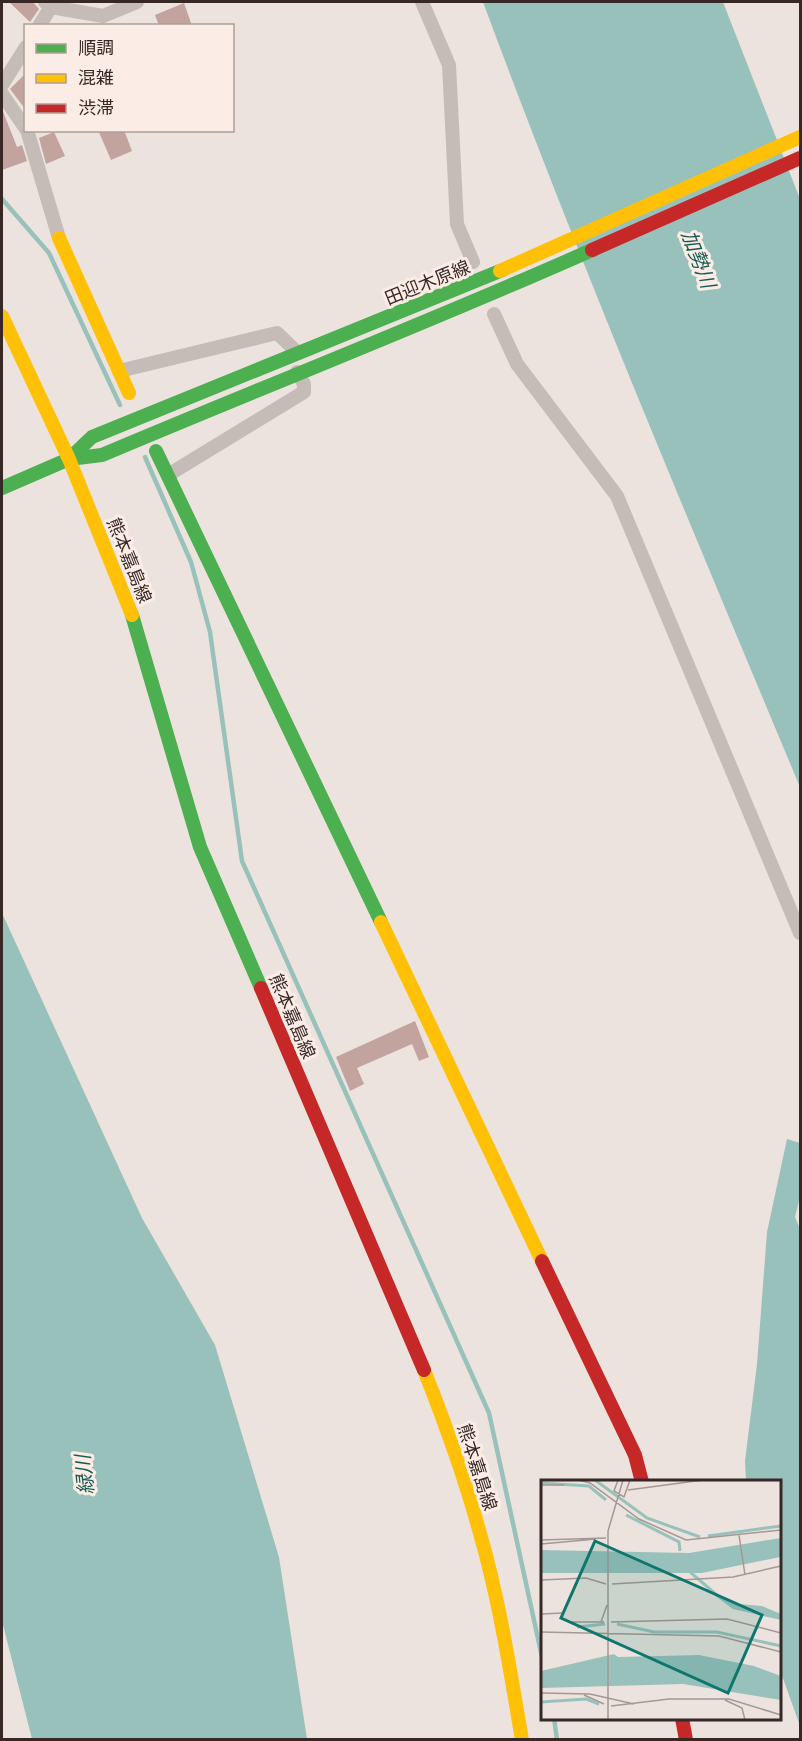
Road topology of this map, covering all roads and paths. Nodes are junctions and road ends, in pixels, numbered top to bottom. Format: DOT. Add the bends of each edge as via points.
graph roads {
  1 [pos="136,2"];
  2 [pos="422,2"];
  3 [pos="48,4"];
  4 [pos="40,24"];
  5 [pos="24,50"];
  6 [pos="2,85"];
  7 [pos="2,94"];
  8 [pos="24,127"];
  9 [pos="27,132"];
  10 [pos="797,139"];
  11 [pos="801,158"];
  12 [pos="59,238"];
  13 [pos="473,262"];
  14 [pos="494,314"];
  15 [pos="2,316"];
  16 [pos="297,352"];
  17 [pos="119,371"];
  18 [pos="297,372"];
  19 [pos="129,393"];
  20 [pos="156,451"];
  21 [pos="69,459"];
  22 [pos="168,476"];
  23 [pos="2,488"];
  24 [pos="801,933"];
  25 [pos="641,1480"];
  26 [pos="682,1720"];
  27 [pos="522,1740"];
  28 [pos="686,1740"];
  1 -- 3 [label="street" via="103,16"];
  2 -- 13 [label="street" via="449,65 457,224"];
  3 -- 4 [label="street"];
  5 -- 6 [label="street"];
  7 -- 8 [label="street"];
  9 -- 12 [label="street"];
  10 -- 16 [label="main road, 田迎木原線" via="516,264"];
  11 -- 18 [label="main road, 田迎木原線" via="442,316"];
  12 -- 17 [label="main road"];
  14 -- 24 [label="street" via="517,364 617,496"];
  15 -- 21 [label="main road, 熊本嘉島線"];
  16 -- 17 [label="street" via="277,333"];
  16 -- 21 [label="main road, 田迎木原線" via="92,437"];
  17 -- 19 [label="main road"];
  18 -- 21 [label="main road, 田迎木原線" via="102,455"];
  18 -- 22 [label="street" via="304,392"];
  20 -- 22 [label="main road"];
  21 -- 23 [label="main road, 田迎木原線"];
  21 -- 27 [label="main road, 熊本嘉島線" via="139,632 200,847 403,1317 454,1447 480,1532"];
  22 -- 25 [label="main road" via="635,1455"];
  26 -- 28 [label="main road"];
}
